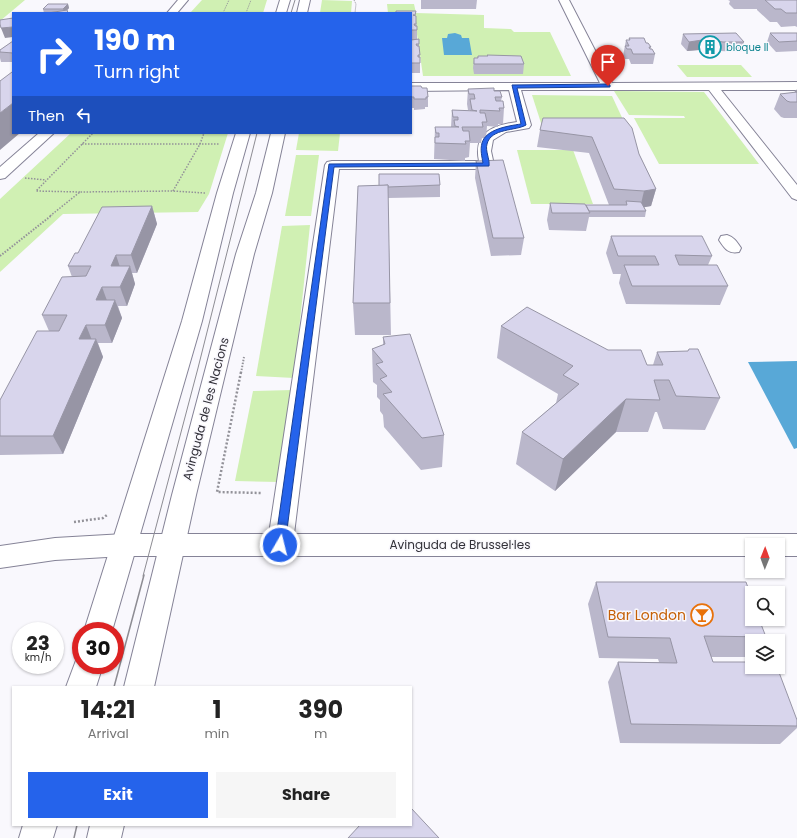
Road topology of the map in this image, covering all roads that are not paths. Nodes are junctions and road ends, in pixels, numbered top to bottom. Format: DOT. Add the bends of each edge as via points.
graph roads {
  1 [pos="183,0"];
  2 [pos="285,0"];
  3 [pos="305,0"];
  4 [pos="564,0"];
  5 [pos="173,12"];
  6 [pos="281,12"];
  7 [pos="302,12"];
  8 [pos="608,86"];
  9 [pos="712,86"];
  10 [pos="797,86"];
  11 [pos="412,87"];
  12 [pos="516,93"];
  13 [pos="443,99"];
  14 [pos="480,99"];
  15 [pos="502,99"];
  16 [pos="46,134"];
  17 [pos="243,134"];
  18 [pos="278,134"];
  19 [pos="0,175"];
  20 [pos="797,195"];
  21 [pos="124,545"];
  22 [pos="172,545"];
  23 [pos="280,545"];
  24 [pos="797,545"];
  25 [pos="0,557"];
  26 [pos="101,622"];
  27 [pos="85,674"];
  28 [pos="81,686"];
  29 [pos="139,686"];
  30 [pos="40,826"];
  31 [pos="107,826"];
  32 [pos="36,838"];
  33 [pos="104,838"];
  1 -- 5 [label="street"];
  2 -- 6 [label="street"];
  3 -- 7 [label="street"];
  4 -- 8 [label="street"];
  8 -- 9 [label="street"];
  8 -- 12 [label="street"];
  9 -- 10 [label="street"];
  9 -- 20 [label="street"];
  11 -- 12 [label="street"];
  12 -- 15 [label="street"];
  12 -- 23 [label="street" via="524,125 506,128 489,136 484,143 486,165 332,165"];
  13 -- 14 [label="street"];
  16 -- 19 [label="street"];
  17 -- 21 [label="street" via="192,321"];
  18 -- 22 [label="street, Avinguda de les Nacions"];
  21 -- 22 [label="street, Avinguda de Brussel·les"];
  21 -- 25 [label="street, Avinguda de Brussel·les" via="55,549"];
  21 -- 26 [label="street"];
  22 -- 23 [label="street, Avinguda de Brussel·les"];
  22 -- 29 [label="street, Avinguda de les Nacions"];
  23 -- 24 [label="street, Avinguda de Brussel·les"];
  27 -- 28 [label="street"];
  30 -- 32 [label="street"];
  31 -- 33 [label="street"];
}
